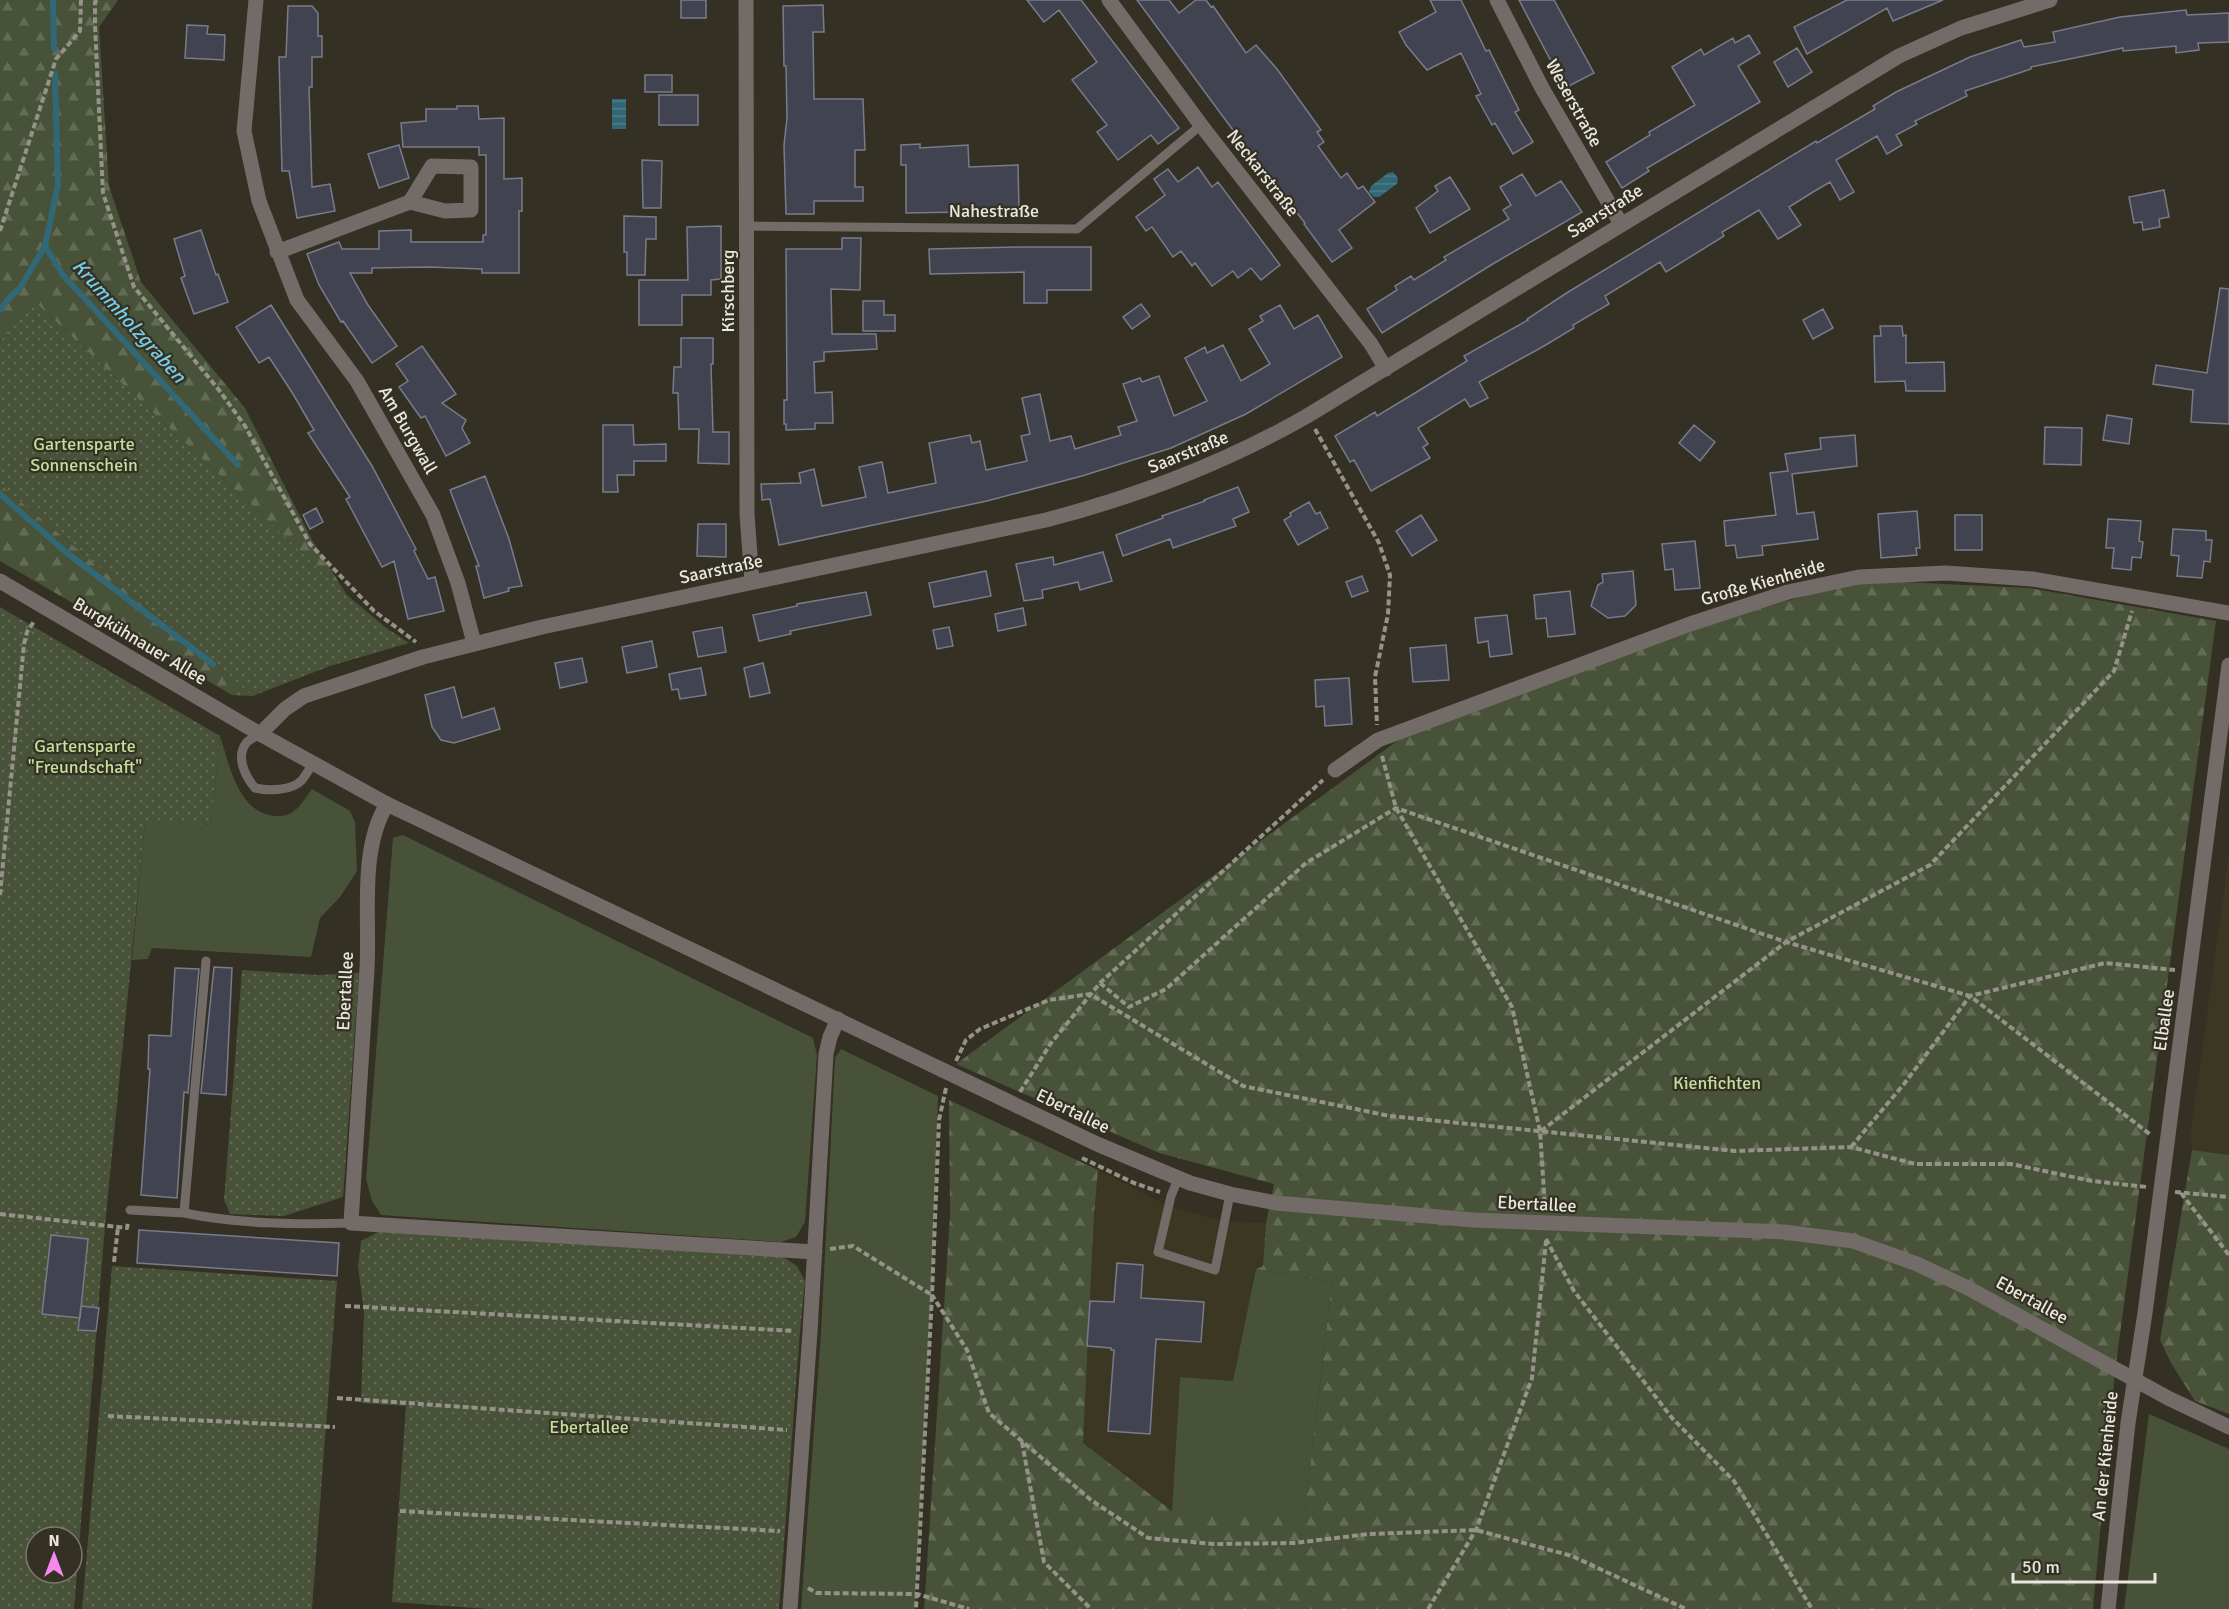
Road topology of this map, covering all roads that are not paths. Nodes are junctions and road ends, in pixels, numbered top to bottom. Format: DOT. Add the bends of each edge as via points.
graph roads {
  1 [pos="256,0"];
  2 [pos="746,0"];
  3 [pos="1109,0"];
  4 [pos="1497,0"];
  5 [pos="2050,0"];
  6 [pos="1201,124"];
  7 [pos="410,202"];
  8 [pos="1621,224"];
  9 [pos="748,226"];
  10 [pos="277,252"];
  11 [pos="1386,369"];
  12 [pos="0,581"];
  13 [pos="752,582"];
  14 [pos="2229,613"];
  15 [pos="474,643"];
  16 [pos="2229,665"];
  17 [pos="260,734"];
  18 [pos="313,764"];
  19 [pos="1335,770"];
  20 [pos="387,804"];
  21 [pos="206,961"];
  22 [pos="838,1020"];
  23 [pos="1178,1179"];
  24 [pos="1230,1194"];
  25 [pos="130,1210"];
  26 [pos="184,1213"];
  27 [pos="351,1223"];
  28 [pos="815,1252"];
  29 [pos="2134,1380"];
  30 [pos="2229,1427"];
  31 [pos="790,1609"];
  32 [pos="2108,1609"];
  1 -- 10 [label="street, Am Burgwall" via="244,131 259,201"];
  2 -- 9 [label="street, Kirschberg"];
  3 -- 6 [label="street, Neckarstraße"];
  4 -- 8 [label="street, Weserstraße" via="1542,88"];
  5 -- 8 [label="street, Saarstraße" via="1961,28 1899,56"];
  6 -- 9 [label="lane, Nahestraße" via="1077,229"];
  6 -- 11 [label="street, Neckarstraße" via="1371,344"];
  7 -- 10 [label="street"];
  8 -- 11 [label="street, Saarstraße"];
  9 -- 13 [label="street, Kirschberg" via="747,514"];
  10 -- 15 [label="street, Am Burgwall" via="297,300 357,381 434,515"];
  11 -- 13 [label="street, Saarstraße" via="1217,463 1110,503 1047,520"];
  12 -- 17 [label="street, Burgkühnauer Allee"];
  13 -- 15 [label="street, Saarstraße"];
  14 -- 19 [label="street, Große Kienheide" via="2032,579 1946,573 1859,577 1788,591 1690,624 1378,740"];
  15 -- 17 [label="street, Saarstraße" via="304,696 285,708"];
  16 -- 29 [label="street, Elballee"];
  17 -- 18 [label="street, Ebertallee"];
  17 -- 18 [label="lane" via="247,742 241,756 255,788 294,786"];
  18 -- 20 [label="street, Ebertallee"];
  20 -- 22 [label="street, Ebertallee"];
  20 -- 27 [label="street, Ebertallee" via="371,843"];
  21 -- 26 [label="lane"];
  22 -- 23 [label="street, Ebertallee"];
  22 -- 28 [label="street" via="826,1054"];
  23 -- 24 [label="street, Ebertallee"];
  23 -- 24 [label="lane" via="1158,1252 1215,1270"];
  24 -- 29 [label="street, Ebertallee" via="1324,1208 1546,1224 1785,1232 1853,1241 1968,1288"];
  25 -- 26 [label="lane"];
  26 -- 27 [label="lane" via="222,1221"];
  27 -- 28 [label="street"];
  28 -- 31 [label="street"];
  29 -- 30 [label="street, Ebertallee"];
  29 -- 32 [label="street, An der Kienheide"];
}
